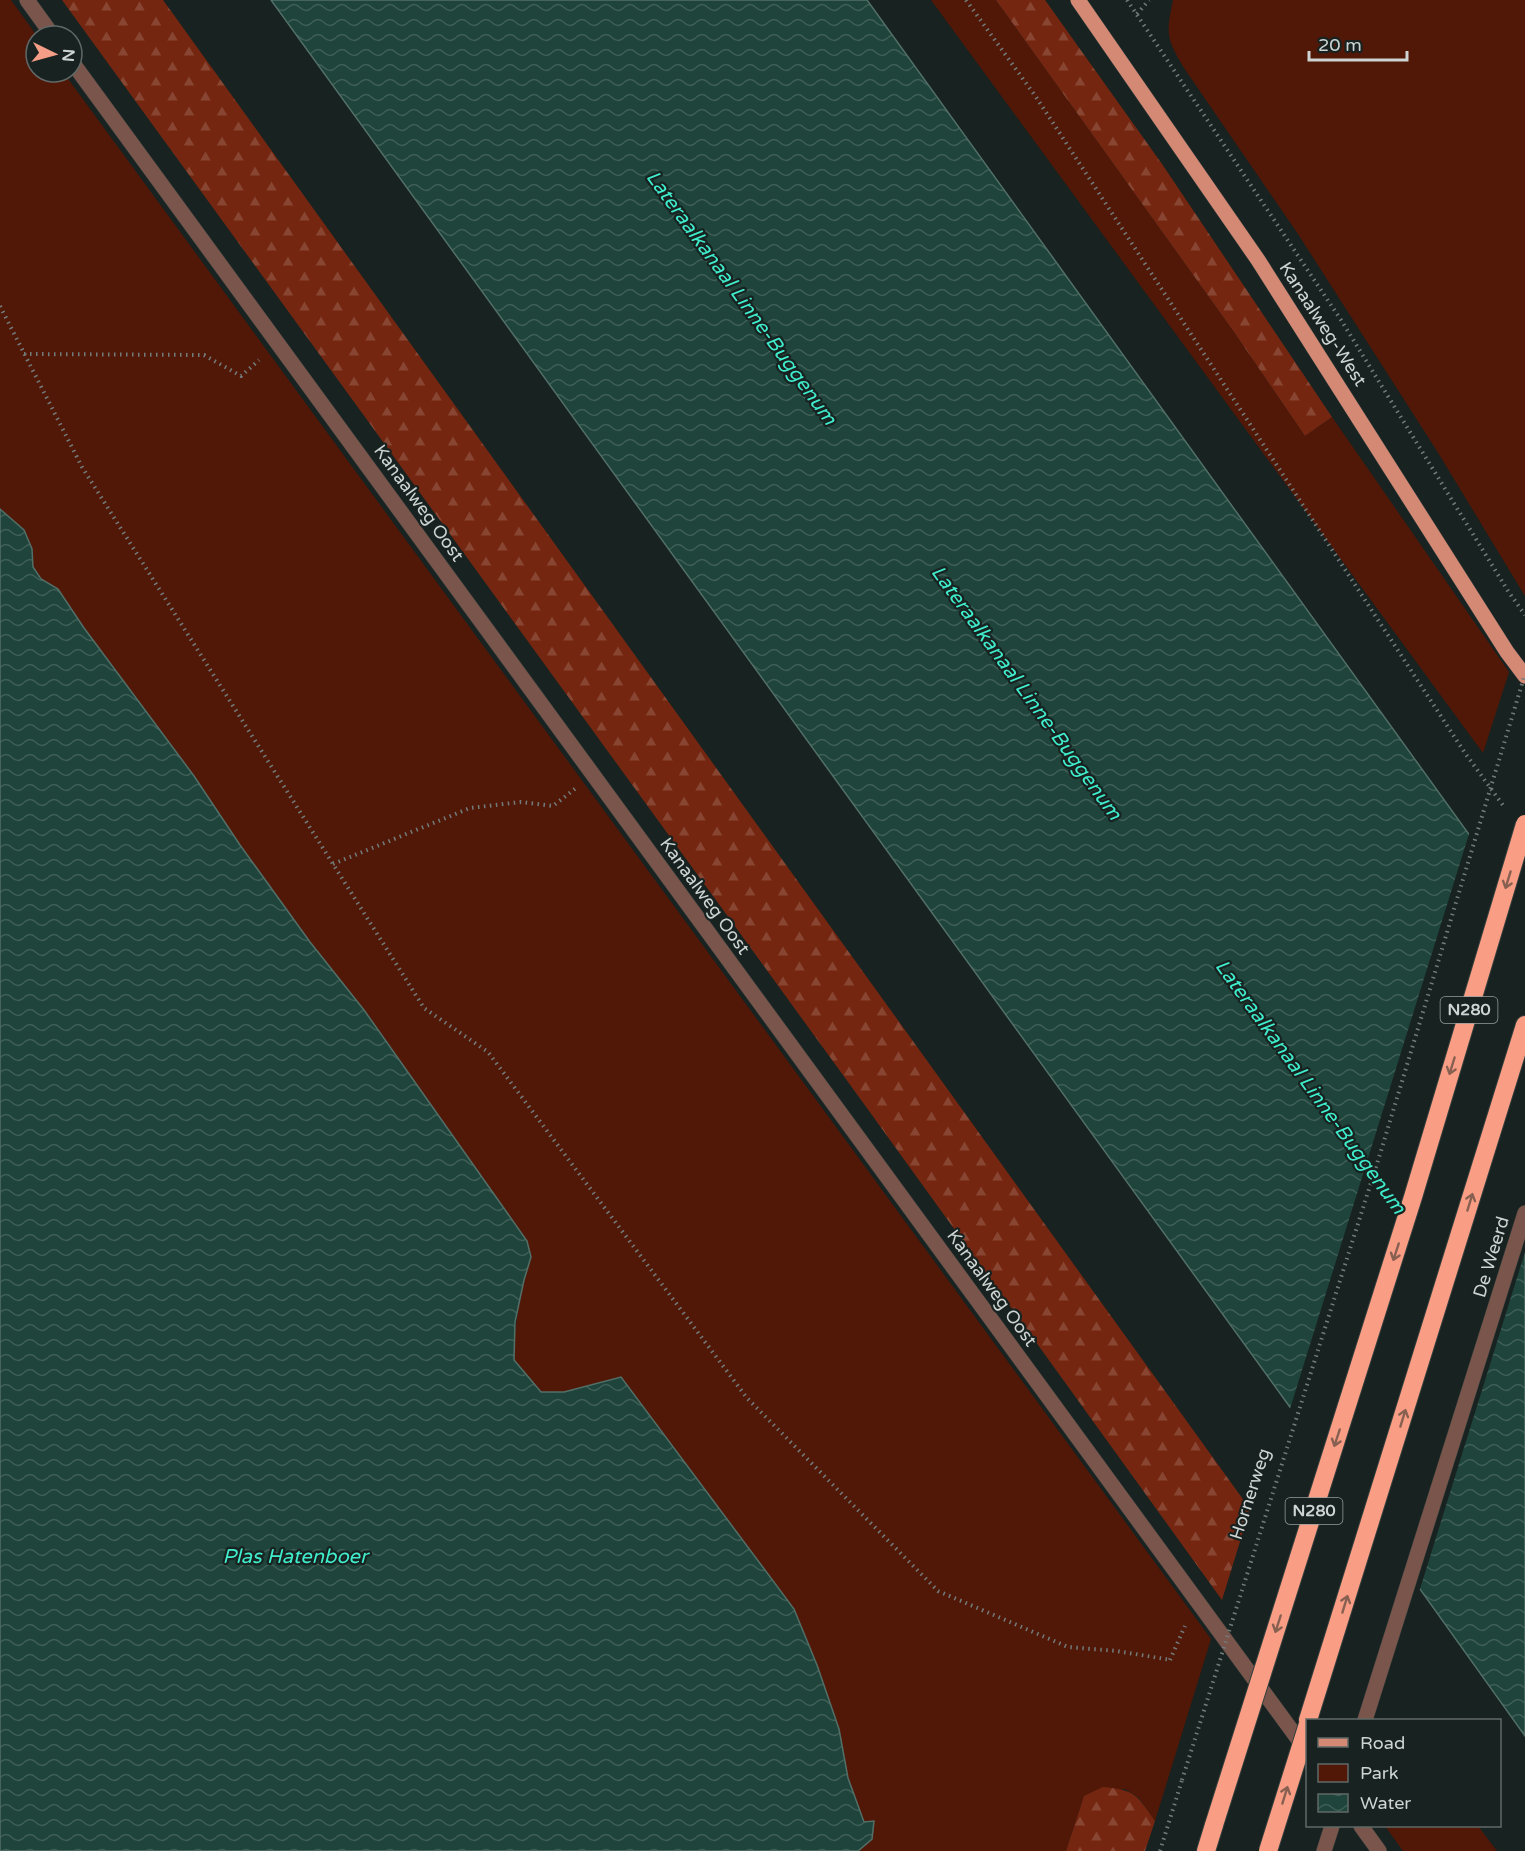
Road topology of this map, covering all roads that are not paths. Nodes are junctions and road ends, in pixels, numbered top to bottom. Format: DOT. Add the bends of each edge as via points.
graph roads {
  1 [pos="27,0"];
  2 [pos="1078,0"];
  3 [pos="44,24"];
  4 [pos="84,78"];
  5 [pos="1525,675"];
  6 [pos="1518,821"];
  7 [pos="1525,1025"];
  8 [pos="1525,1213"];
  9 [pos="1309,1719"];
  10 [pos="1365,1719"];
  11 [pos="1306,1728"];
  12 [pos="1306,1750"];
  13 [pos="1332,1827"];
  14 [pos="1361,1827"];
  15 [pos="1206,1851"];
  16 [pos="1268,1851"];
  17 [pos="1324,1851"];
  18 [pos="1379,1851"];
  1 -- 3 [label="street"];
  2 -- 5 [label="main road, Kanaalweg-West" via="1258,260"];
  4 -- 12 [label="street, Kanaalweg Oost"];
  6 -- 15 [label="highway, N280, one-way, bridge" via="1413,1197"];
  9 -- 7 [label="highway, N280, one-way"];
  8 -- 10 [label="street, De Weerd"];
  16 -- 11 [label="highway, N280, one-way, bridge"];
  13 -- 17 [label="street"];
  14 -- 18 [label="street"];
}
